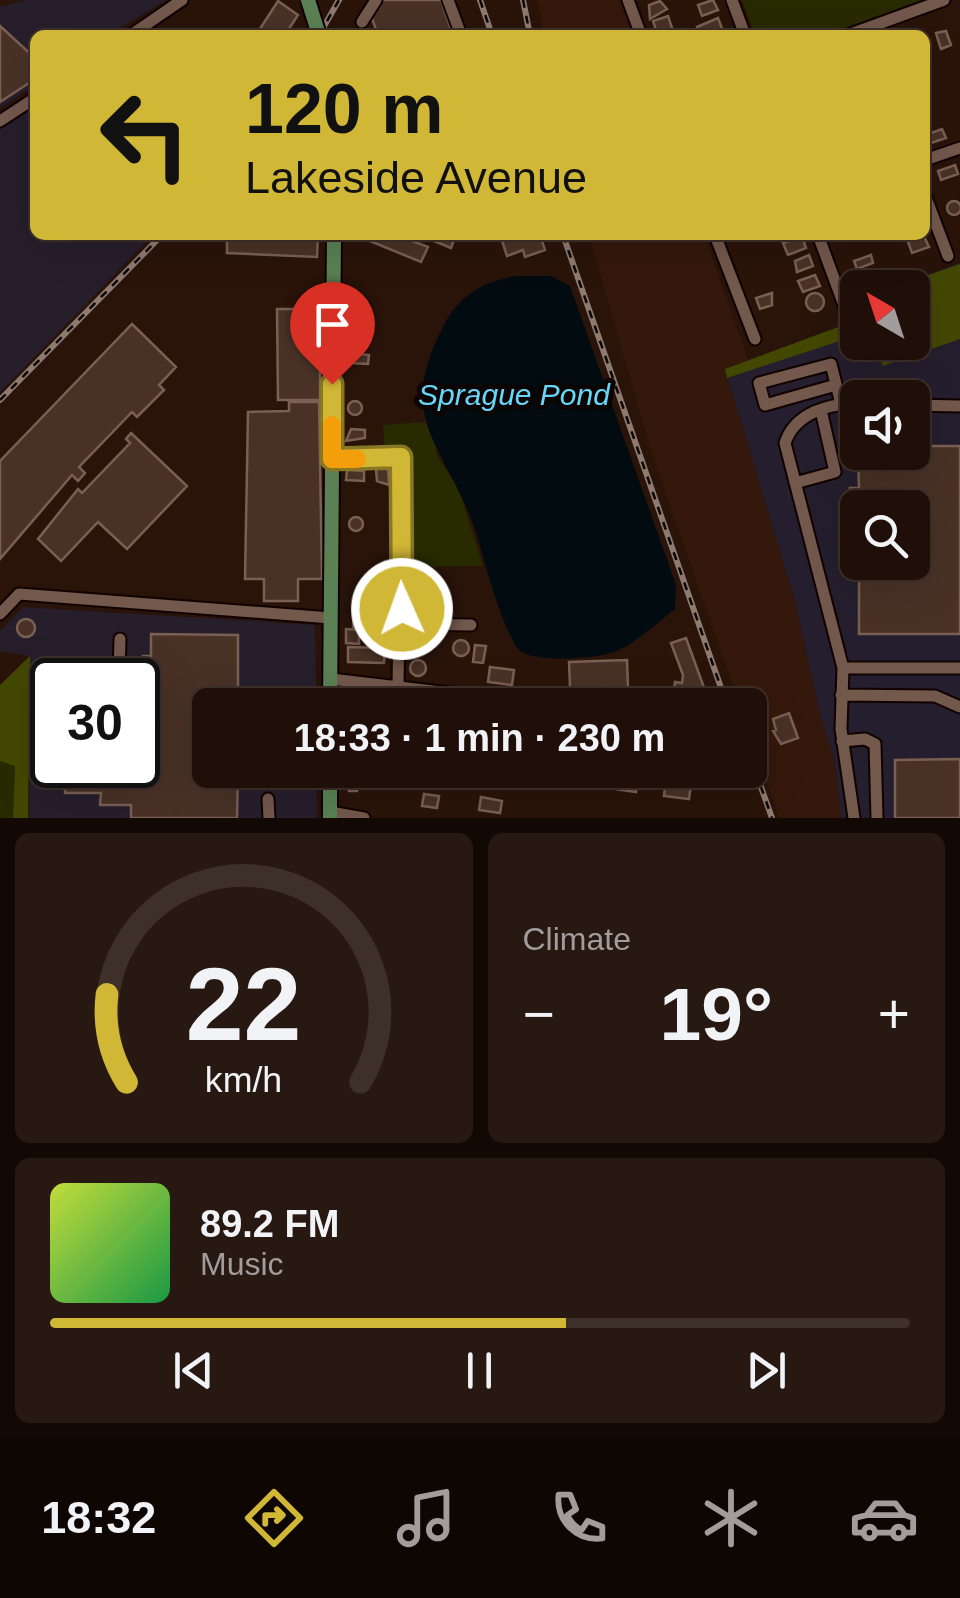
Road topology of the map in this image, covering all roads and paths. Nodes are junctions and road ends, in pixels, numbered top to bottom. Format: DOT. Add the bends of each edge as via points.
graph roads {
  1 [pos="182,0"];
  2 [pos="308,0"];
  3 [pos="376,0"];
  4 [pos="448,0"];
  5 [pos="628,0"];
  6 [pos="732,0"];
  7 [pos="944,0"];
  8 [pos="362,22"];
  9 [pos="138,30"];
  10 [pos="317,30"];
  11 [pos="459,30"];
  12 [pos="639,30"];
  13 [pos="742,30"];
  14 [pos="870,30"];
  15 [pos="30,101"];
  16 [pos="0,120"];
  17 [pos="960,148"];
  18 [pos="930,158"];
  19 [pos="930,208"];
  20 [pos="334,240"];
  21 [pos="718,240"];
  22 [pos="820,240"];
  23 [pos="948,256"];
  24 [pos="840,294"];
  25 [pos="755,339"];
  26 [pos="836,385"];
  27 [pos="840,400"];
  28 [pos="840,404"];
  29 [pos="930,405"];
  30 [pos="960,406"];
  31 [pos="822,410"];
  32 [pos="332,459"];
  33 [pos="795,484"];
  34 [pos="0,614"];
  35 [pos="331,618"];
  36 [pos="402,624"];
  37 [pos="471,625"];
  38 [pos="120,638"];
  39 [pos="119,658"];
  40 [pos="842,668"];
  41 [pos="960,668"];
  42 [pos="331,679"];
  43 [pos="331,688"];
  44 [pos="398,688"];
  45 [pos="840,695"];
  46 [pos="960,707"];
  47 [pos="842,741"];
  48 [pos="330,788"];
  49 [pos="268,800"];
  50 [pos="330,815"];
  51 [pos="269,818"];
  52 [pos="364,818"];
  53 [pos="854,818"];
  54 [pos="877,818"];
  1 -- 9 [label="street"];
  2 -- 10 [label="main road, bridge"];
  3 -- 8 [label="street"];
  4 -- 11 [label="street"];
  5 -- 12 [label="street"];
  6 -- 13 [label="street"];
  7 -- 14 [label="street"];
  15 -- 16 [label="street"];
  17 -- 18 [label="street"];
  19 -- 23 [label="street"];
  20 -- 32 [label="main road"];
  21 -- 25 [label="street"];
  22 -- 24 [label="street"];
  26 -- 26 [label="street" via="831,364 759,383 766,405"];
  26 -- 27 [label="street"];
  28 -- 31 [label="street"];
  29 -- 30 [label="street"];
  31 -- 33 [label="street" via="801,418 786,437"];
  31 -- 33 [label="street" via="835,472"];
  32 -- 35 [label="main road"];
  32 -- 36 [label="street" via="401,457"];
  33 -- 40 [label="street"];
  34 -- 35 [label="street" via="19,594"];
  35 -- 42 [label="main road"];
  36 -- 37 [label="street"];
  36 -- 44 [label="street"];
  38 -- 39 [label="street"];
  40 -- 41 [label="street"];
  40 -- 45 [label="street"];
  42 -- 43 [label="main road"];
  42 -- 44 [label="street"];
  45 -- 46 [label="street" via="935,696"];
  45 -- 47 [label="street"];
  47 -- 53 [label="street"];
  47 -- 54 [label="street" via="876,744"];
  48 -- 50 [label="main road"];
  49 -- 51 [label="street"];
  50 -- 52 [label="street"];
}
